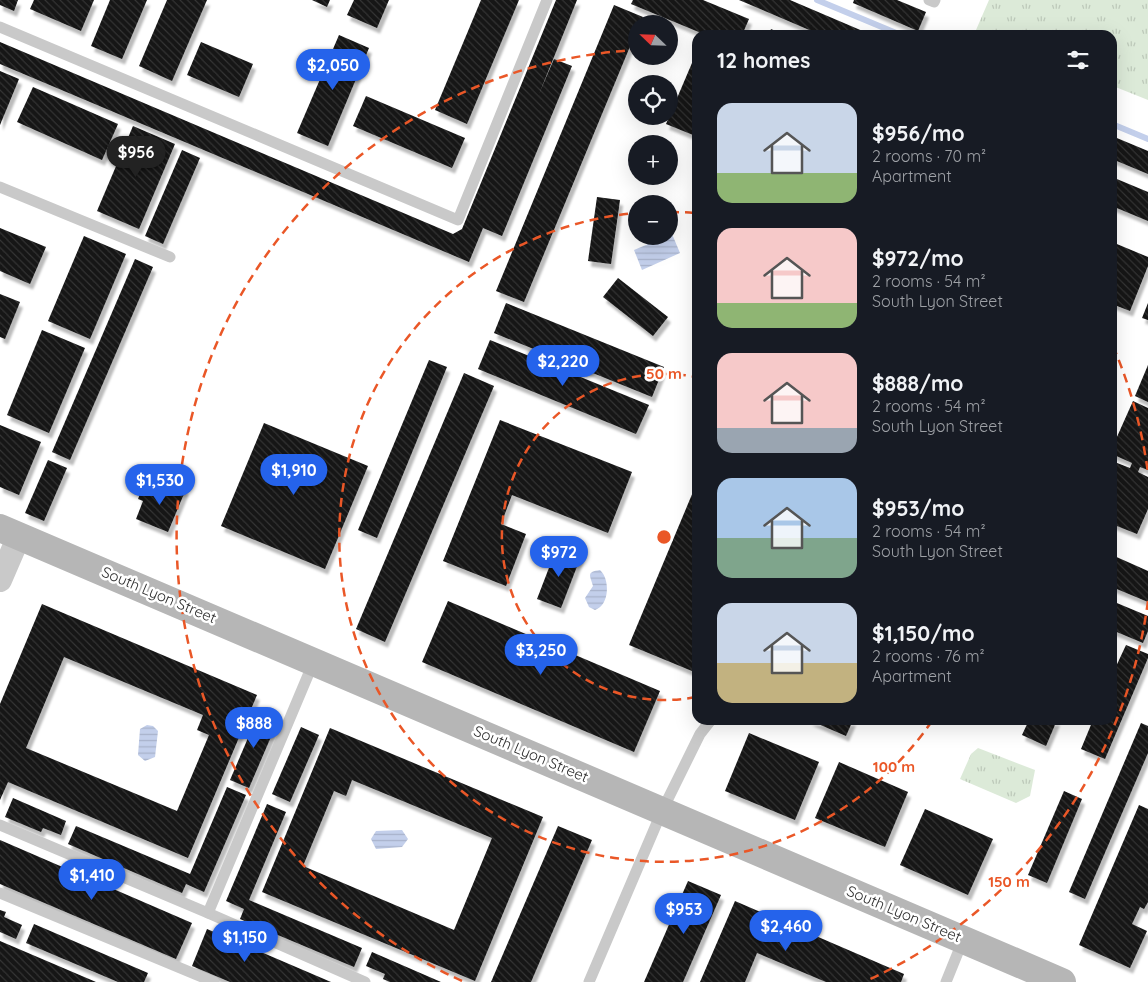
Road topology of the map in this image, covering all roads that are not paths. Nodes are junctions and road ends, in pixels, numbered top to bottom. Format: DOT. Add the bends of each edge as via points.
graph roads {
  1 [pos="547,0"];
  2 [pos="928,0"];
  3 [pos="935,0"];
  4 [pos="0,27"];
  5 [pos="0,187"];
  6 [pos="170,257"];
  7 [pos="9,532"];
  8 [pos="0,580"];
  9 [pos="314,661"];
  10 [pos="707,725"];
  11 [pos="662,810"];
  12 [pos="0,825"];
  13 [pos="0,893"];
  14 [pos="208,913"];
  15 [pos="964,940"];
  16 [pos="187,970"];
  17 [pos="182,982"];
  18 [pos="214,982"];
  19 [pos="364,982"];
  20 [pos="589,982"];
  21 [pos="946,982"];
  22 [pos="1062,982"];
  1 -- 4 [label="lane" via="458,220"];
  2 -- 3 [label="lane"];
  5 -- 6 [label="lane"];
  7 -- 8 [label="street"];
  7 -- 9 [label="street, South Lyon Street"];
  9 -- 11 [label="street, South Lyon Street"];
  9 -- 14 [label="lane"];
  10 -- 11 [label="lane" via="696,741"];
  11 -- 15 [label="street, South Lyon Street"];
  11 -- 20 [label="lane"];
  12 -- 14 [label="lane"];
  13 -- 16 [label="lane"];
  14 -- 19 [label="lane"];
  15 -- 21 [label="lane"];
  15 -- 22 [label="street, South Lyon Street"];
  16 -- 17 [label="lane"];
  16 -- 18 [label="lane"];
}
